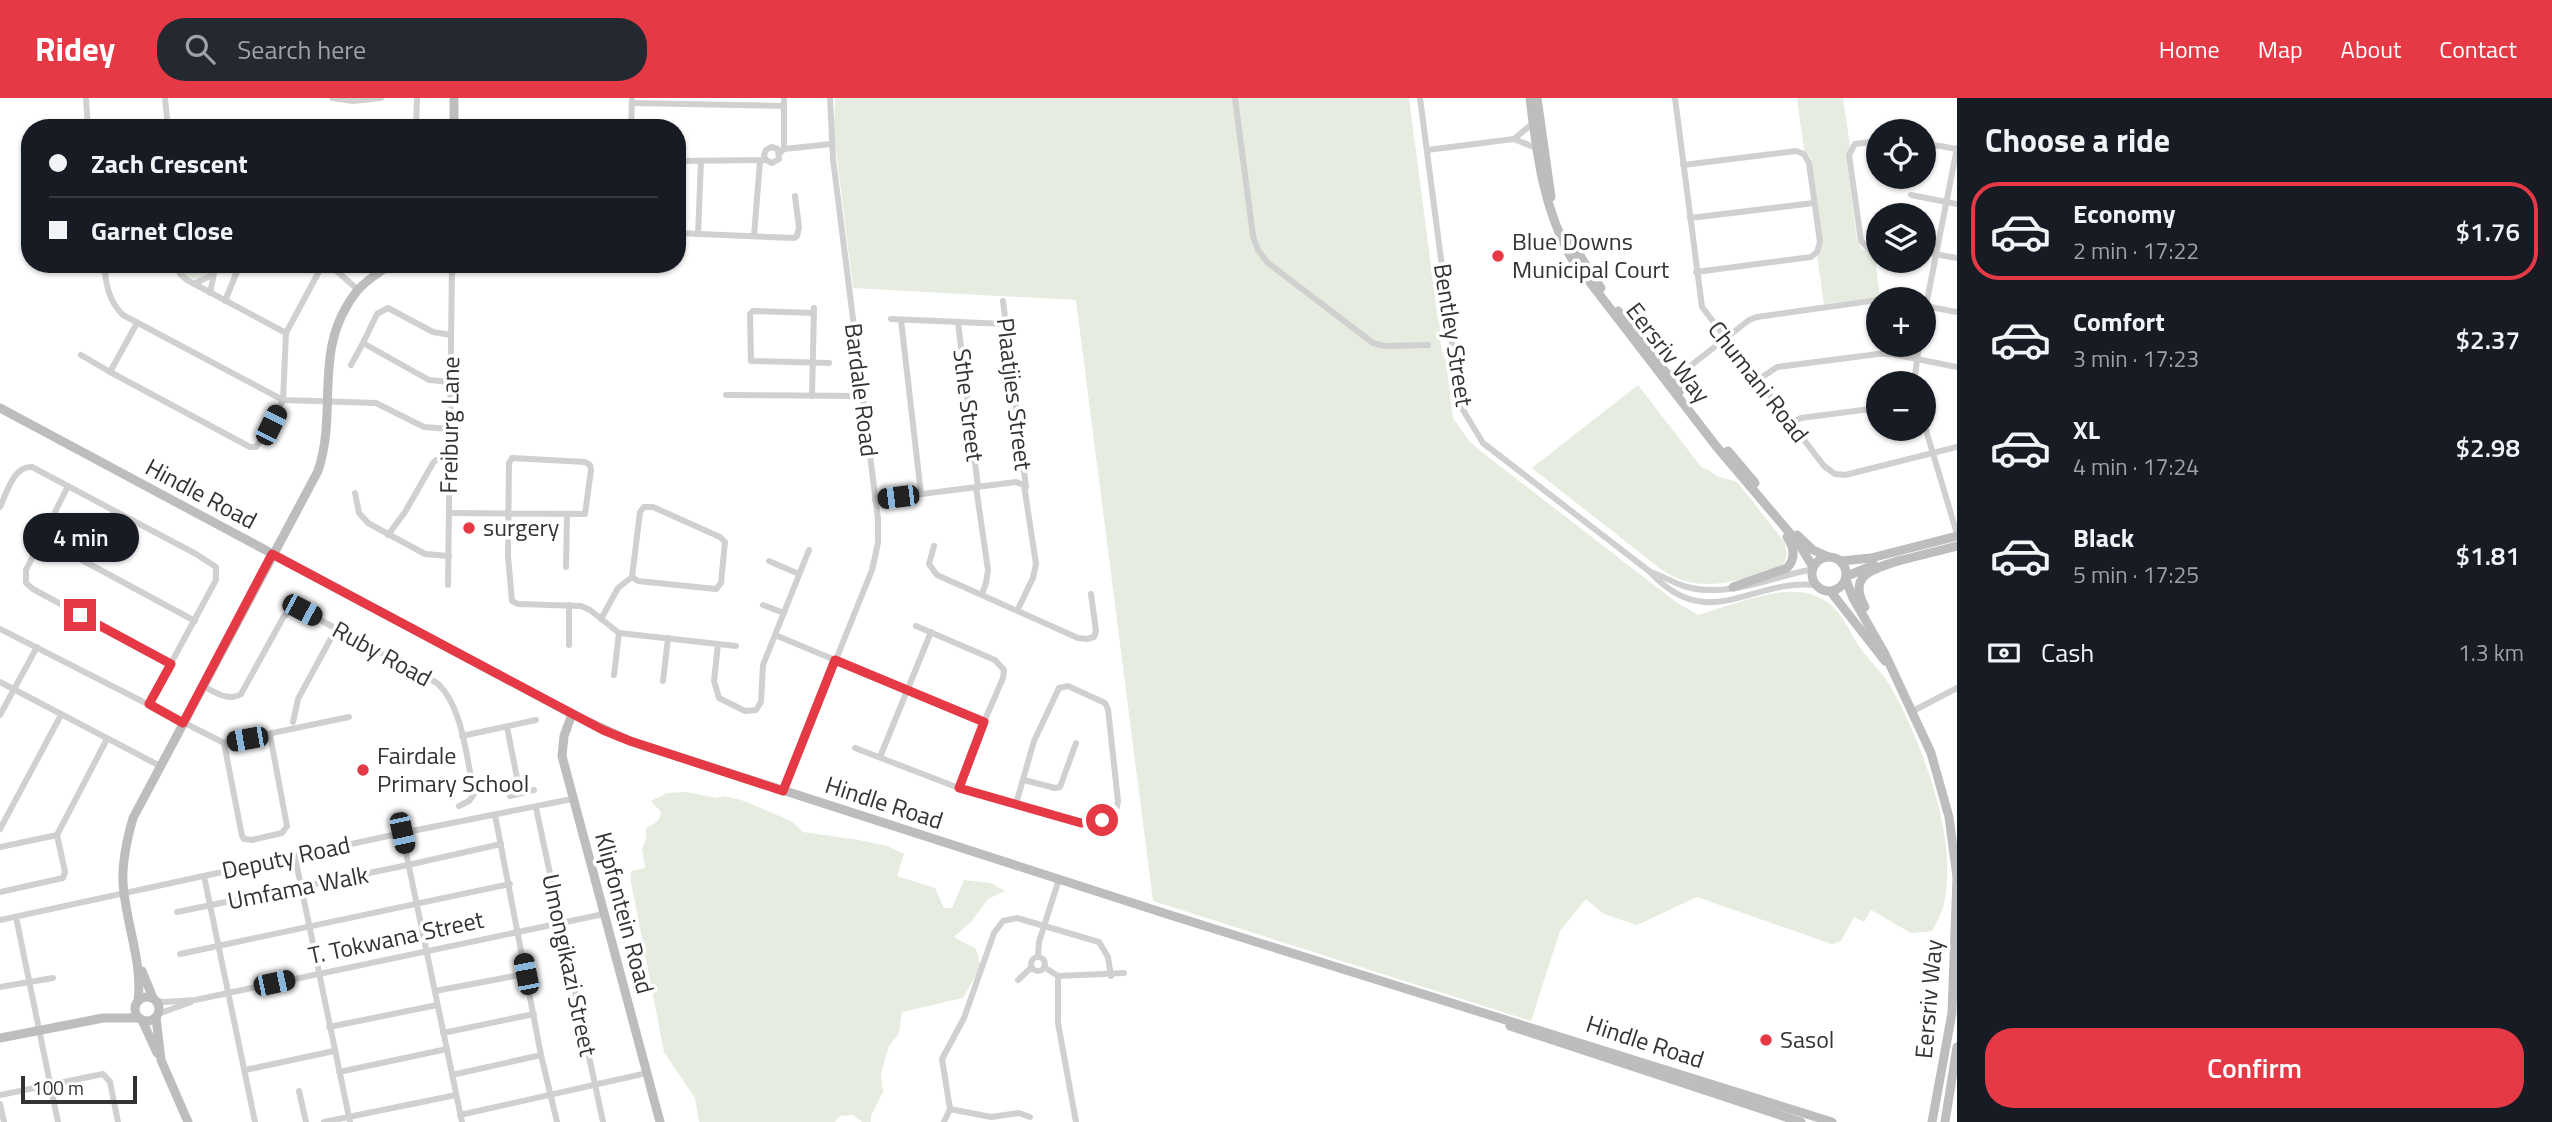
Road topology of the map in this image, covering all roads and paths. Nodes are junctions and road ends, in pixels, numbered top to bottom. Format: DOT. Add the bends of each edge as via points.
graph roads {
  1 [pos="86,98"];
  2 [pos="165,98"];
  3 [pos="332,98"];
  4 [pos="381,98"];
  5 [pos="416,98"];
  6 [pos="454,98"];
  7 [pos="830,98"];
  8 [pos="1235,98"];
  9 [pos="1420,98"];
  10 [pos="1530,98"];
  11 [pos="1536,98"];
  12 [pos="1675,98"];
  13 [pos="632,101"];
  14 [pos="784,102"];
  15 [pos="87,119"];
  16 [pos="167,119"];
  17 [pos="416,119"];
  18 [pos="454,119"];
  19 [pos="631,119"];
  20 [pos="1533,123"];
  21 [pos="1514,139"];
  22 [pos="1866,143"];
  23 [pos="831,144"];
  24 [pos="1936,145"];
  25 [pos="1536,148"];
  26 [pos="1957,149"];
  27 [pos="1427,150"];
  28 [pos="782,151"];
  29 [pos="686,161"];
  30 [pos="701,161"];
  31 [pos="763,161"];
  32 [pos="1683,165"];
  33 [pos="1911,195"];
  34 [pos="795,196"];
  35 [pos="1947,202"];
  36 [pos="1814,203"];
  37 [pos="1957,204"];
  38 [pos="1690,218"];
  39 [pos="686,233"];
  40 [pos="698,234"];
  41 [pos="754,236"];
  42 [pos="1866,246"];
  43 [pos="1936,254"];
  44 [pos="1957,258"];
  45 [pos="1696,272"];
  46 [pos="105,273"];
  47 [pos="180,273"];
  48 [pos="236,273"];
  49 [pos="318,273"];
  50 [pos="339,273"];
  51 [pos="380,273"];
  52 [pos="452,273"];
  53 [pos="212,275"];
  54 [pos="194,284"];
  55 [pos="358,290"];
  56 [pos="210,293"];
  57 [pos="225,301"];
  58 [pos="1003,302"];
  59 [pos="1866,302"];
  60 [pos="1936,308"];
  61 [pos="1957,312"];
  62 [pos="891,319"];
  63 [pos="901,320"];
  64 [pos="958,322"];
  65 [pos="137,323"];
  66 [pos="1006,324"];
  67 [pos="286,333"];
  68 [pos="451,335"];
  69 [pos="1725,339"];
  70 [pos="363,343"];
  71 [pos="1428,345"];
  72 [pos="81,355"];
  73 [pos="1916,359"];
  74 [pos="813,363"];
  75 [pos="828,363"];
  76 [pos="351,365"];
  77 [pos="1957,367"];
  78 [pos="1915,371"];
  79 [pos="110,372"];
  80 [pos="1668,373"];
  81 [pos="1680,374"];
  82 [pos="1758,380"];
  83 [pos="451,382"];
  84 [pos="1678,389"];
  85 [pos="726,396"];
  86 [pos="812,396"];
  87 [pos="862,396"];
  88 [pos="284,400"];
  89 [pos="327,402"];
  90 [pos="0,408"];
  91 [pos="1866,410"];
  92 [pos="1790,423"];
  93 [pos="450,429"];
  94 [pos="1929,441"];
  95 [pos="1957,447"];
  96 [pos="1932,453"];
  97 [pos="450,460"];
  98 [pos="68,486"];
  99 [pos="977,487"];
  100 [pos="1026,489"];
  101 [pos="355,493"];
  102 [pos="921,494"];
  103 [pos="875,500"];
  104 [pos="0,507"];
  105 [pos="114,511"];
  106 [pos="1771,511"];
  107 [pos="449,513"];
  108 [pos="508,514"];
  109 [pos="567,516"];
  110 [pos="388,535"];
  111 [pos="1957,535"];
  112 [pos="101,537"];
  113 [pos="43,539"];
  114 [pos="1957,546"];
  115 [pos="934,547"];
  116 [pos="808,550"];
  117 [pos="272,554"];
  118 [pos="449,556"];
  119 [pos="1829,557"];
  120 [pos="1901,560"];
  121 [pos="769,561"];
  122 [pos="1841,561"];
  123 [pos="566,567"];
  124 [pos="1813,568"];
  125 [pos="1649,571"];
  126 [pos="799,574"];
  127 [pos="632,577"];
  128 [pos="1847,578"];
  129 [pos="449,585"];
  130 [pos="1816,585"];
  131 [pos="1732,587"];
  132 [pos="1831,592"];
  133 [pos="982,594"];
  134 [pos="1091,594"];
  135 [pos="569,605"];
  136 [pos="763,605"];
  137 [pos="1018,609"];
  138 [pos="784,612"];
  139 [pos="601,619"];
  140 [pos="195,621"];
  141 [pos="916,626"];
  142 [pos="0,629"];
  143 [pos="336,629"];
  144 [pos="931,632"];
  145 [pos="619,633"];
  146 [pos="775,635"];
  147 [pos="668,638"];
  148 [pos="718,644"];
  149 [pos="569,645"];
  150 [pos="736,646"];
  151 [pos="37,647"];
  152 [pos="1885,653"];
  153 [pos="835,660"];
  154 [pos="171,664"];
  155 [pos="1891,668"];
  156 [pos="614,675"];
  157 [pos="663,681"];
  158 [pos="0,682"];
  159 [pos="203,686"];
  160 [pos="1957,688"];
  161 [pos="14,689"];
  162 [pos="908,691"];
  163 [pos="149,704"];
  164 [pos="1913,711"];
  165 [pos="572,714"];
  166 [pos="0,715"];
  167 [pos="61,715"];
  168 [pos="349,717"];
  169 [pos="536,720"];
  170 [pos="293,722"];
  171 [pos="984,722"];
  172 [pos="183,723"];
  173 [pos="506,727"];
  174 [pos="270,735"];
  175 [pos="462,736"];
  176 [pos="107,739"];
  177 [pos="224,743"];
  178 [pos="1076,743"];
  179 [pos="855,748"];
  180 [pos="880,757"];
  181 [pos="160,766"];
  182 [pos="1024,780"];
  183 [pos="959,788"];
  184 [pos="534,790"];
  185 [pos="783,791"];
  186 [pos="520,793"];
  187 [pos="510,796"];
  188 [pos="572,799"];
  189 [pos="1016,804"];
  190 [pos="459,806"];
  191 [pos="536,808"];
  192 [pos="495,815"];
  193 [pos="0,829"];
  194 [pos="402,833"];
  195 [pos="57,835"];
  196 [pos="501,844"];
  197 [pos="0,847"];
  198 [pos="295,857"];
  199 [pos="408,865"];
  200 [pos="204,876"];
  201 [pos="1957,877"];
  202 [pos="1059,879"];
  203 [pos="510,884"];
  204 [pos="302,887"];
  205 [pos="0,892"];
  206 [pos="124,894"];
  207 [pos="416,904"];
  208 [pos="211,905"];
  209 [pos="177,912"];
  210 [pos="604,914"];
  211 [pos="16,917"];
  212 [pos="0,920"];
  213 [pos="560,923"];
  214 [pos="1044,924"];
  215 [pos="310,927"];
  216 [pos="517,932"];
  217 [pos="219,946"];
  218 [pos="135,949"];
  219 [pos="426,951"];
  220 [pos="180,954"];
  221 [pos="1038,957"];
  222 [pos="1032,967"];
  223 [pos="1044,967"];
  224 [pos="319,974"];
  225 [pos="526,974"];
  226 [pos="1124,974"];
  227 [pos="1111,975"];
  228 [pos="1058,976"];
  229 [pos="53,978"];
  230 [pos="1018,980"];
  231 [pos="30,982"];
  232 [pos="0,987"];
  233 [pos="435,991"];
  234 [pos="228,993"];
  235 [pos="154,1000"];
  236 [pos="195,1000"];
  237 [pos="137,1002"];
  238 [pos="1446,1002"];
  239 [pos="437,1004"];
  240 [pos="534,1014"];
  241 [pos="157,1016"];
  242 [pos="103,1018"];
  243 [pos="141,1019"];
  244 [pos="329,1027"];
  245 [pos="39,1030"];
  246 [pos="443,1034"];
  247 [pos="0,1038"];
  248 [pos="1957,1047"];
  249 [pos="447,1049"];
  250 [pos="334,1051"];
  251 [pos="541,1055"];
  252 [pos="161,1060"];
  253 [pos="245,1070"];
  254 [pos="339,1072"];
  255 [pos="647,1073"];
  256 [pos="452,1075"];
  257 [pos="50,1085"];
  258 [pos="594,1085"];
  259 [pos="299,1091"];
  260 [pos="456,1095"];
  261 [pos="0,1096"];
  262 [pos="550,1096"];
  263 [pos="0,1104"];
  264 [pos="950,1109"];
  265 [pos="1030,1117"];
  266 [pos="461,1118"];
  267 [pos="349,1119"];
  268 [pos="1073,1121"];
  269 [pos="4,1122"];
  270 [pos="58,1122"];
  271 [pos="118,1122"];
  272 [pos="188,1122"];
  273 [pos="255,1122"];
  274 [pos="306,1122"];
  275 [pos="324,1122"];
  276 [pos="557,1122"];
  277 [pos="603,1122"];
  278 [pos="660,1122"];
  279 [pos="944,1122"];
  280 [pos="1801,1122"];
  281 [pos="1832,1122"];
  282 [pos="1932,1122"];
  283 [pos="1944,1122"];
  1 -- 15 [label="street"];
  2 -- 16 [label="street"];
  3 -- 4 [label="street"];
  5 -- 17 [label="street"];
  6 -- 18 [label="main road"];
  7 -- 23 [label="street, Bardale Road"];
  8 -- 71 [label="street" via="1254,236 1263,258 1373,343"];
  9 -- 27 [label="street, Bentley Street"];
  10 -- 20 [label="main road, Eersriv Way"];
  11 -- 80 [label="main road, Eersriv Way" via="1549,187 1569,242"];
  12 -- 32 [label="street, Chumani Road"];
  13 -- 14 [label="street"];
  13 -- 19 [label="street"];
  14 -- 28 [label="street"];
  20 -- 21 [label="street"];
  20 -- 25 [label="main road, Eersriv Way"];
  21 -- 25 [label="street"];
  21 -- 27 [label="street"];
  22 -- 42 [label="street" via="1855,144 1849,155 1861,241"];
  23 -- 28 [label="street"];
  23 -- 87 [label="street, Bardale Road"];
  24 -- 26 [label="street"];
  25 -- 106 [label="main road, Eersriv Way" via="1549,210 1583,276"];
  26 -- 35 [label="street"];
  27 -- 125 [label="street, Bentley Street" via="1464,415 1483,443"];
  28 -- 31 [label="street" via="777,162"];
  28 -- 31 [label="street" via="767,148"];
  29 -- 30 [label="street"];
  30 -- 31 [label="street"];
  30 -- 40 [label="street"];
  31 -- 41 [label="street"];
  32 -- 36 [label="street" via="1800,152 1809,163"];
  32 -- 38 [label="street, Chumani Road"];
  33 -- 35 [label="street"];
  34 -- 41 [label="street" via="797,236"];
  35 -- 37 [label="street"];
  35 -- 43 [label="street"];
  36 -- 38 [label="street"];
  36 -- 45 [label="street" via="1820,242 1814,255"];
  38 -- 45 [label="street, Chumani Road"];
  39 -- 40 [label="street"];
  40 -- 41 [label="street"];
  43 -- 44 [label="street"];
  45 -- 69 [label="street, Chumani Road" via="1702,307"];
  46 -- 65 [label="street" via="114,304"];
  47 -- 54 [label="street"];
  48 -- 57 [label="street"];
  49 -- 67 [label="street"];
  50 -- 55 [label="street"];
  51 -- 55 [label="main road"];
  52 -- 68 [label="street, Freiburg Lane"];
  53 -- 54 [label="street"];
  53 -- 56 [label="street"];
  54 -- 56 [label="street"];
  55 -- 89 [label="main road" via="332,337"];
  56 -- 57 [label="street"];
  57 -- 67 [label="street"];
  58 -- 66 [label="street, Plaatjies Street"];
  59 -- 69 [label="street" via="1757,317"];
  60 -- 61 [label="street"];
  62 -- 63 [label="street"];
  63 -- 64 [label="street"];
  63 -- 102 [label="street"];
  64 -- 66 [label="street"];
  64 -- 99 [label="street, Sthe Street"];
  65 -- 79 [label="street"];
  65 -- 88 [label="street"];
  66 -- 100 [label="street, Plaatjies Street"];
  67 -- 88 [label="street"];
  68 -- 70 [label="street" via="433,332 388,308 379,313"];
  68 -- 83 [label="street, Freiburg Lane"];
  69 -- 81 [label="street"];
  69 -- 82 [label="street, Chumani Road"];
  70 -- 76 [label="street"];
  70 -- 83 [label="street" via="429,380"];
  72 -- 79 [label="street"];
  73 -- 77 [label="street"];
  73 -- 78 [label="street"];
  73 -- 82 [label="street" via="1878,354 1777,367"];
  74 -- 74 [label="street" via="814,310 750,314 751,361"];
  74 -- 75 [label="street"];
  74 -- 86 [label="street"];
  79 -- 88 [label="street" via="250,447 260,443"];
  80 -- 81 [label="street"];
  80 -- 84 [label="main road, Eersriv Way"];
  81 -- 84 [label="street"];
  82 -- 92 [label="street, Chumani Road"];
  83 -- 93 [label="street, Freiburg Lane"];
  84 -- 119 [label="main road, Eersriv Way" via="1798,536"];
  85 -- 86 [label="street"];
  86 -- 87 [label="street"];
  87 -- 103 [label="street, Bardale Road"];
  88 -- 89 [label="street"];
  89 -- 93 [label="street" via="376,403 424,427"];
  89 -- 117 [label="main road" via="318,471"];
  90 -- 117 [label="main road, Hindle Road"];
  91 -- 92 [label="street"];
  92 -- 96 [label="street, Chumani Road" via="1824,467 1835,474"];
  93 -- 97 [label="street, Freiburg Lane"];
  94 -- 96 [label="street"];
  95 -- 96 [label="street"];
  96 -- 111 [label="street"];
  97 -- 107 [label="street, Freiburg Lane"];
  97 -- 110 [label="street" via="433,463"];
  98 -- 104 [label="street" via="24,467"];
  98 -- 105 [label="street"];
  98 -- 113 [label="street"];
  99 -- 100 [label="street" via="1016,482"];
  99 -- 102 [label="street"];
  99 -- 133 [label="street, Sthe Street" via="988,570"];
  100 -- 137 [label="street, Plaatjies Street" via="1036,564"];
  101 -- 110 [label="street" via="361,517"];
  102 -- 103 [label="street"];
  103 -- 153 [label="street, Bardale Road" via="874,562"];
  105 -- 112 [label="street"];
  105 -- 140 [label="street" via="216,567 216,580"];
  106 -- 124 [label="main road, Eersriv Way"];
  106 -- 131 [label="main road" via="1791,544 1790,565"];
  107 -- 108 [label="street"];
  107 -- 118 [label="street, Freiburg Lane"];
  108 -- 109 [label="street"];
  108 -- 109 [label="street" via="509,463 517,456 590,465 586,514"];
  108 -- 135 [label="street" via="510,600"];
  109 -- 123 [label="street"];
  110 -- 118 [label="street" via="427,554"];
  111 -- 122 [label="main road" via="1871,558"];
  113 -- 140 [label="street"];
  113 -- 154 [label="street" via="25,574 28,585"];
  114 -- 120 [label="main road"];
  115 -- 133 [label="street" via="929,564 933,572"];
  116 -- 126 [label="street"];
  117 -- 159 [label="main road"];
  117 -- 165 [label="main road, Hindle Road"];
  118 -- 129 [label="street, Freiburg Lane"];
  119 -- 122 [label="main road"];
  119 -- 124 [label="main road"];
  120 -- 128 [label="main road" via="1880,563"];
  120 -- 152 [label="main road" via="1864,575 1859,586"];
  121 -- 126 [label="street"];
  122 -- 128 [label="main road"];
  124 -- 130 [label="main road"];
  124 -- 131 [label="street, Bentley Street"];
  125 -- 130 [label="street, Bentley Street" via="1660,583 1702,602 1720,603 1794,585"];
  125 -- 131 [label="street, Bentley Street" via="1686,587"];
  126 -- 138 [label="street"];
  127 -- 127 [label="street" via="640,512 647,506 725,542 721,583 716,589"];
  127 -- 139 [label="street" via="615,592"];
  128 -- 132 [label="main road"];
  128 -- 152 [label="main road, Eersriv Way" via="1853,598"];
  130 -- 132 [label="main road"];
  132 -- 155 [label="main road, Eersriv Way"];
  133 -- 137 [label="street"];
  134 -- 137 [label="street" via="1096,626 1091,639 1079,638"];
  135 -- 139 [label="street" via="583,607"];
  135 -- 149 [label="street"];
  136 -- 138 [label="street"];
  138 -- 146 [label="street"];
  139 -- 145 [label="street"];
  140 -- 154 [label="street"];
  141 -- 144 [label="street"];
  142 -- 151 [label="street"];
  143 -- 159 [label="street, Ruby Road" via="302,610 291,610 241,694 226,698"];
  143 -- 170 [label="street" via="298,699"];
  143 -- 175 [label="street, Ruby Road" via="437,683 451,699"];
  144 -- 162 [label="street"];
  144 -- 171 [label="street" via="1002,666 1003,678"];
  145 -- 147 [label="street"];
  145 -- 156 [label="street"];
  146 -- 148 [label="street" via="763,665 761,705 752,712 719,698 714,681"];
  146 -- 153 [label="street"];
  147 -- 148 [label="street"];
  147 -- 157 [label="street"];
  148 -- 150 [label="street"];
  151 -- 161 [label="street"];
  151 -- 163 [label="street"];
  152 -- 155 [label="main road, Eersriv Way"];
  153 -- 162 [label="street"];
  153 -- 185 [label="street, Bardale Road"];
  154 -- 163 [label="street"];
  155 -- 164 [label="main road, Eersriv Way"];
  158 -- 161 [label="street"];
  159 -- 172 [label="main road"];
  160 -- 164 [label="street"];
  161 -- 166 [label="street"];
  161 -- 167 [label="street"];
  162 -- 171 [label="street"];
  162 -- 180 [label="street"];
  163 -- 172 [label="street"];
  164 -- 201 [label="main road, Eersriv Way" via="1947,807"];
  165 -- 185 [label="main road, Hindle Road" via="630,741"];
  165 -- 188 [label="main road, Klipfontein Road" via="562,756"];
  167 -- 176 [label="street"];
  167 -- 193 [label="street"];
  168 -- 174 [label="street"];
  169 -- 173 [label="street"];
  171 -- 183 [label="street"];
  172 -- 177 [label="street"];
  172 -- 181 [label="main road"];
  173 -- 175 [label="street"];
  173 -- 186 [label="street"];
  174 -- 177 [label="street"];
  174 -- 177 [label="street" via="286,830 252,840 244,839"];
  175 -- 190 [label="street, Ruby Road" via="474,794"];
  176 -- 181 [label="street"];
  176 -- 195 [label="street"];
  178 -- 182 [label="street" via="1060,787"];
  179 -- 180 [label="street"];
  180 -- 183 [label="street"];
  181 -- 206 [label="main road" via="126,842"];
  182 -- 189 [label="street"];
  182 -- 189 [label="street" via="1034,741 1059,688 1068,686 1105,703 1116,813 1099,822 1081,823"];
  183 -- 189 [label="street"];
  184 -- 186 [label="street"];
  185 -- 202 [label="main road, Hindle Road"];
  186 -- 187 [label="street"];
  188 -- 191 [label="street, Deputy Road"];
  188 -- 210 [label="main road, Klipfontein Road"];
  191 -- 192 [label="street, Deputy Road"];
  191 -- 213 [label="street, Umongikazi Street"];
  192 -- 194 [label="street, Deputy Road"];
  192 -- 196 [label="street"];
  194 -- 198 [label="street, Deputy Road"];
  194 -- 199 [label="street"];
  195 -- 197 [label="street"];
  195 -- 205 [label="street" via="64,878"];
  196 -- 199 [label="street, Umfama Walk"];
  196 -- 203 [label="street"];
  198 -- 200 [label="street, Deputy Road"];
  198 -- 204 [label="street"];
  199 -- 204 [label="street, Umfama Walk"];
  199 -- 207 [label="street"];
  200 -- 206 [label="street, Deputy Road"];
  200 -- 208 [label="street"];
  201 -- 282 [label="main road, Eersriv Way" via="1952,1013"];
  202 -- 214 [label="street"];
  202 -- 238 [label="main road, Hindle Road"];
  203 -- 207 [label="street"];
  203 -- 216 [label="street"];
  204 -- 208 [label="street, Umfama Walk"];
  204 -- 215 [label="street"];
  206 -- 211 [label="street, Deputy Road"];
  206 -- 218 [label="main road"];
  207 -- 215 [label="street"];
  207 -- 219 [label="street"];
  208 -- 209 [label="street, Umfama Walk"];
  208 -- 217 [label="street"];
  210 -- 213 [label="street, T. Tokwana Street"];
  210 -- 255 [label="main road, Klipfontein Road"];
  211 -- 212 [label="street, Deputy Road"];
  211 -- 231 [label="street"];
  213 -- 216 [label="street, T. Tokwana Street"];
  213 -- 258 [label="street, Umongikazi Street"];
  214 -- 221 [label="street"];
  214 -- 227 [label="street" via="1101,943"];
  214 -- 264 [label="street" via="1014,917 1003,921 994,933 964,1018 942,1062"];
  215 -- 217 [label="street"];
  215 -- 224 [label="street"];
  216 -- 219 [label="street, T. Tokwana Street"];
  216 -- 225 [label="street"];
  217 -- 220 [label="street"];
  217 -- 234 [label="street"];
  218 -- 235 [label="main road"];
  218 -- 237 [label="main road"];
  219 -- 224 [label="street, T. Tokwana Street"];
  219 -- 233 [label="street"];
  221 -- 222 [label="street" via="1032,959"];
  221 -- 223 [label="street"];
  222 -- 223 [label="street"];
  222 -- 230 [label="street"];
  223 -- 228 [label="street"];
  224 -- 234 [label="street, T. Tokwana Street"];
  224 -- 244 [label="street"];
  225 -- 233 [label="street"];
  225 -- 240 [label="street"];
  226 -- 227 [label="street"];
  227 -- 228 [label="street"];
  228 -- 268 [label="street" via="1058,1023"];
  229 -- 231 [label="street"];
  231 -- 232 [label="street"];
  231 -- 245 [label="street"];
  233 -- 239 [label="street"];
  234 -- 236 [label="street, T. Tokwana Street"];
  234 -- 253 [label="street"];
  235 -- 236 [label="street, T. Tokwana Street"];
  235 -- 237 [label="main road"];
  235 -- 241 [label="main road" via="159,1007"];
  236 -- 241 [label="street, T. Tokwana Street"];
  237 -- 242 [label="main road"];
  237 -- 243 [label="main road" via="135,1011"];
  238 -- 280 [label="main road, Hindle Road"];
  238 -- 281 [label="main road, Hindle Road"];
  239 -- 244 [label="street"];
  239 -- 246 [label="street"];
  240 -- 246 [label="street"];
  240 -- 251 [label="street"];
  241 -- 243 [label="main road"];
  241 -- 252 [label="main road"];
  242 -- 243 [label="main road"];
  242 -- 245 [label="main road"];
  243 -- 252 [label="main road"];
  244 -- 250 [label="street"];
  245 -- 247 [label="main road"];
  245 -- 257 [label="street"];
  246 -- 249 [label="street"];
  248 -- 283 [label="main road, Eersriv Way"];
  249 -- 254 [label="street"];
  249 -- 256 [label="street"];
  250 -- 253 [label="street"];
  250 -- 254 [label="street"];
  251 -- 256 [label="street"];
  251 -- 262 [label="street"];
  252 -- 272 [label="main road"];
  253 -- 273 [label="street"];
  254 -- 267 [label="street"];
  255 -- 258 [label="street"];
  255 -- 278 [label="main road, Klipfontein Road"];
  256 -- 260 [label="street"];
  257 -- 261 [label="street"];
  257 -- 270 [label="street"];
  257 -- 271 [label="street" via="103,1074 110,1082"];
  258 -- 262 [label="street"];
  258 -- 277 [label="street, Umongikazi Street"];
  259 -- 274 [label="street"];
  260 -- 266 [label="street"];
  260 -- 267 [label="street"];
  262 -- 266 [label="street"];
  262 -- 276 [label="street"];
  263 -- 269 [label="street"];
  264 -- 265 [label="street" via="991,1117 1019,1113"];
  264 -- 279 [label="street"];
  267 -- 275 [label="street"];
}
